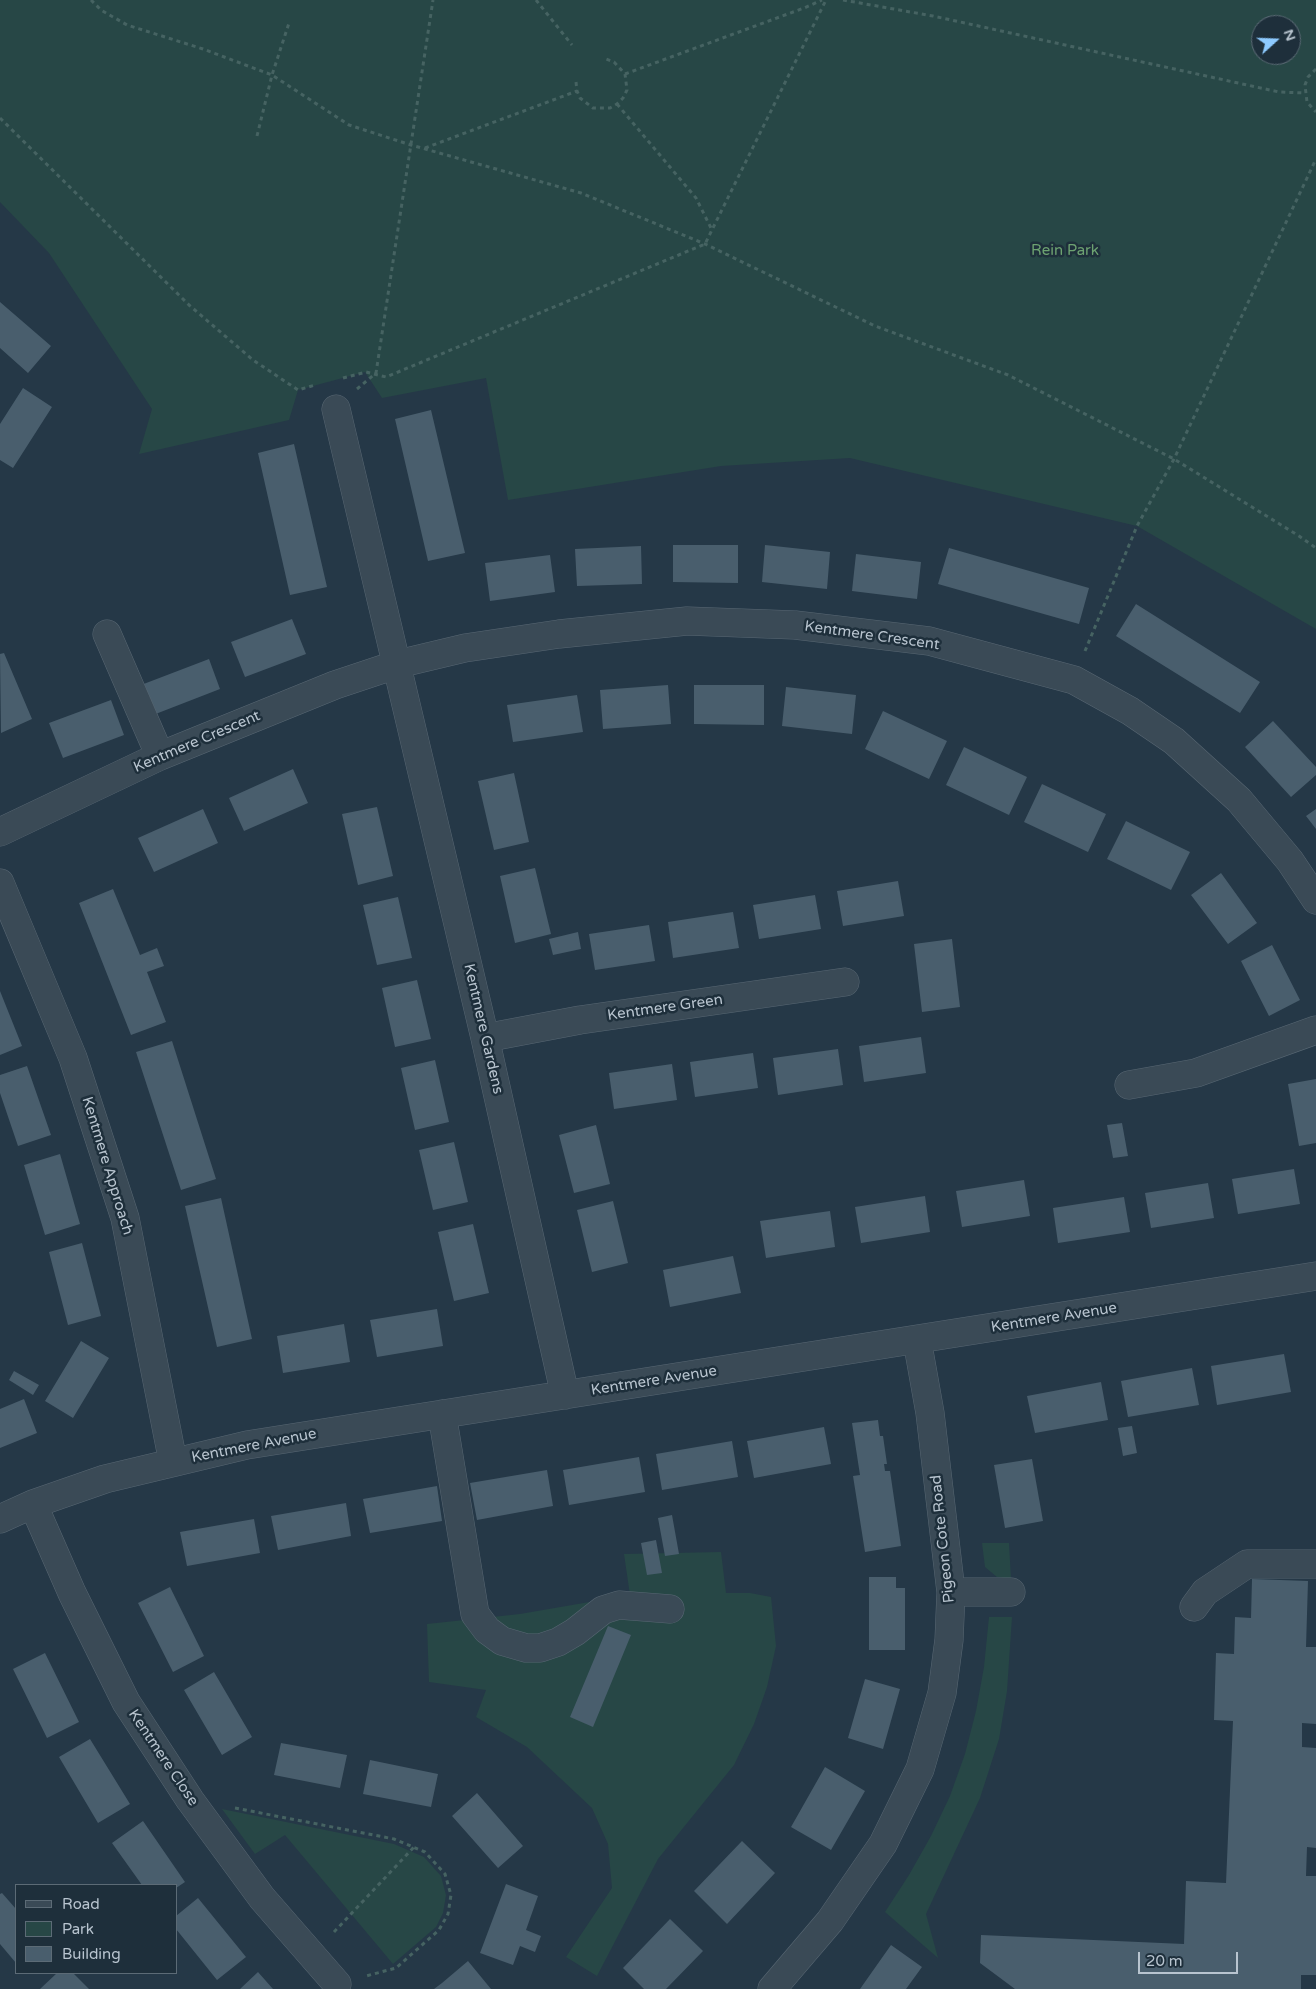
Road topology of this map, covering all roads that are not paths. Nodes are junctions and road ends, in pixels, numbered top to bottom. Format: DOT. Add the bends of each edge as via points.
graph roads {
  1 [pos="336,408"];
  2 [pos="107,634"];
  3 [pos="398,664"];
  4 [pos="160,756"];
  5 [pos="0,832"];
  6 [pos="0,883"];
  7 [pos="1316,900"];
  8 [pos="845,982"];
  9 [pos="1316,1030"];
  10 [pos="485,1038"];
  11 [pos="1129,1085"];
  12 [pos="1316,1276"];
  13 [pos="918,1340"];
  14 [pos="565,1395"];
  15 [pos="442,1414"];
  16 [pos="173,1462"];
  17 [pos="33,1504"];
  18 [pos="0,1519"];
  19 [pos="1316,1564"];
  20 [pos="951,1592"];
  21 [pos="1011,1592"];
  22 [pos="1194,1607"];
  23 [pos="670,1609"];
  24 [pos="337,1984"];
  25 [pos="772,1989"];
  1 -- 3 [label="street"];
  2 -- 4 [label="street"];
  3 -- 4 [label="street, Kentmere Crescent" via="336,685"];
  3 -- 7 [label="street, Kentmere Crescent" via="465,648 559,634 687,621 795,625 929,641 1074,680 1130,711 1174,742 1232,793 1290,861"];
  3 -- 10 [label="street, Kentmere Gardens"];
  4 -- 5 [label="street, Kentmere Crescent"];
  6 -- 16 [label="street, Kentmere Approach" via="73,1058 125,1218"];
  8 -- 10 [label="street, Kentmere Green" via="580,1020"];
  9 -- 11 [label="street" via="1196,1073"];
  10 -- 14 [label="street, Kentmere Gardens"];
  12 -- 13 [label="street, Kentmere Avenue"];
  13 -- 14 [label="street, Kentmere Avenue"];
  13 -- 20 [label="street, Pigeon Cote Road" via="930,1412"];
  14 -- 15 [label="street, Kentmere Avenue"];
  15 -- 16 [label="street, Kentmere Avenue" via="247,1446"];
  15 -- 23 [label="street" via="475,1614 487,1630 502,1641 526,1648 540,1648 558,1642 603,1610 619,1605"];
  16 -- 17 [label="street, Kentmere Avenue" via="105,1479"];
  17 -- 18 [label="street, Kentmere Avenue"];
  17 -- 24 [label="street, Kentmere Close" via="72,1593 126,1702 190,1800 262,1898"];
  19 -- 22 [label="street" via="1247,1564 1205,1592"];
  20 -- 21 [label="street"];
  20 -- 25 [label="street, Pigeon Cote Road" via="942,1694 920,1769 883,1844 830,1921"];
}
